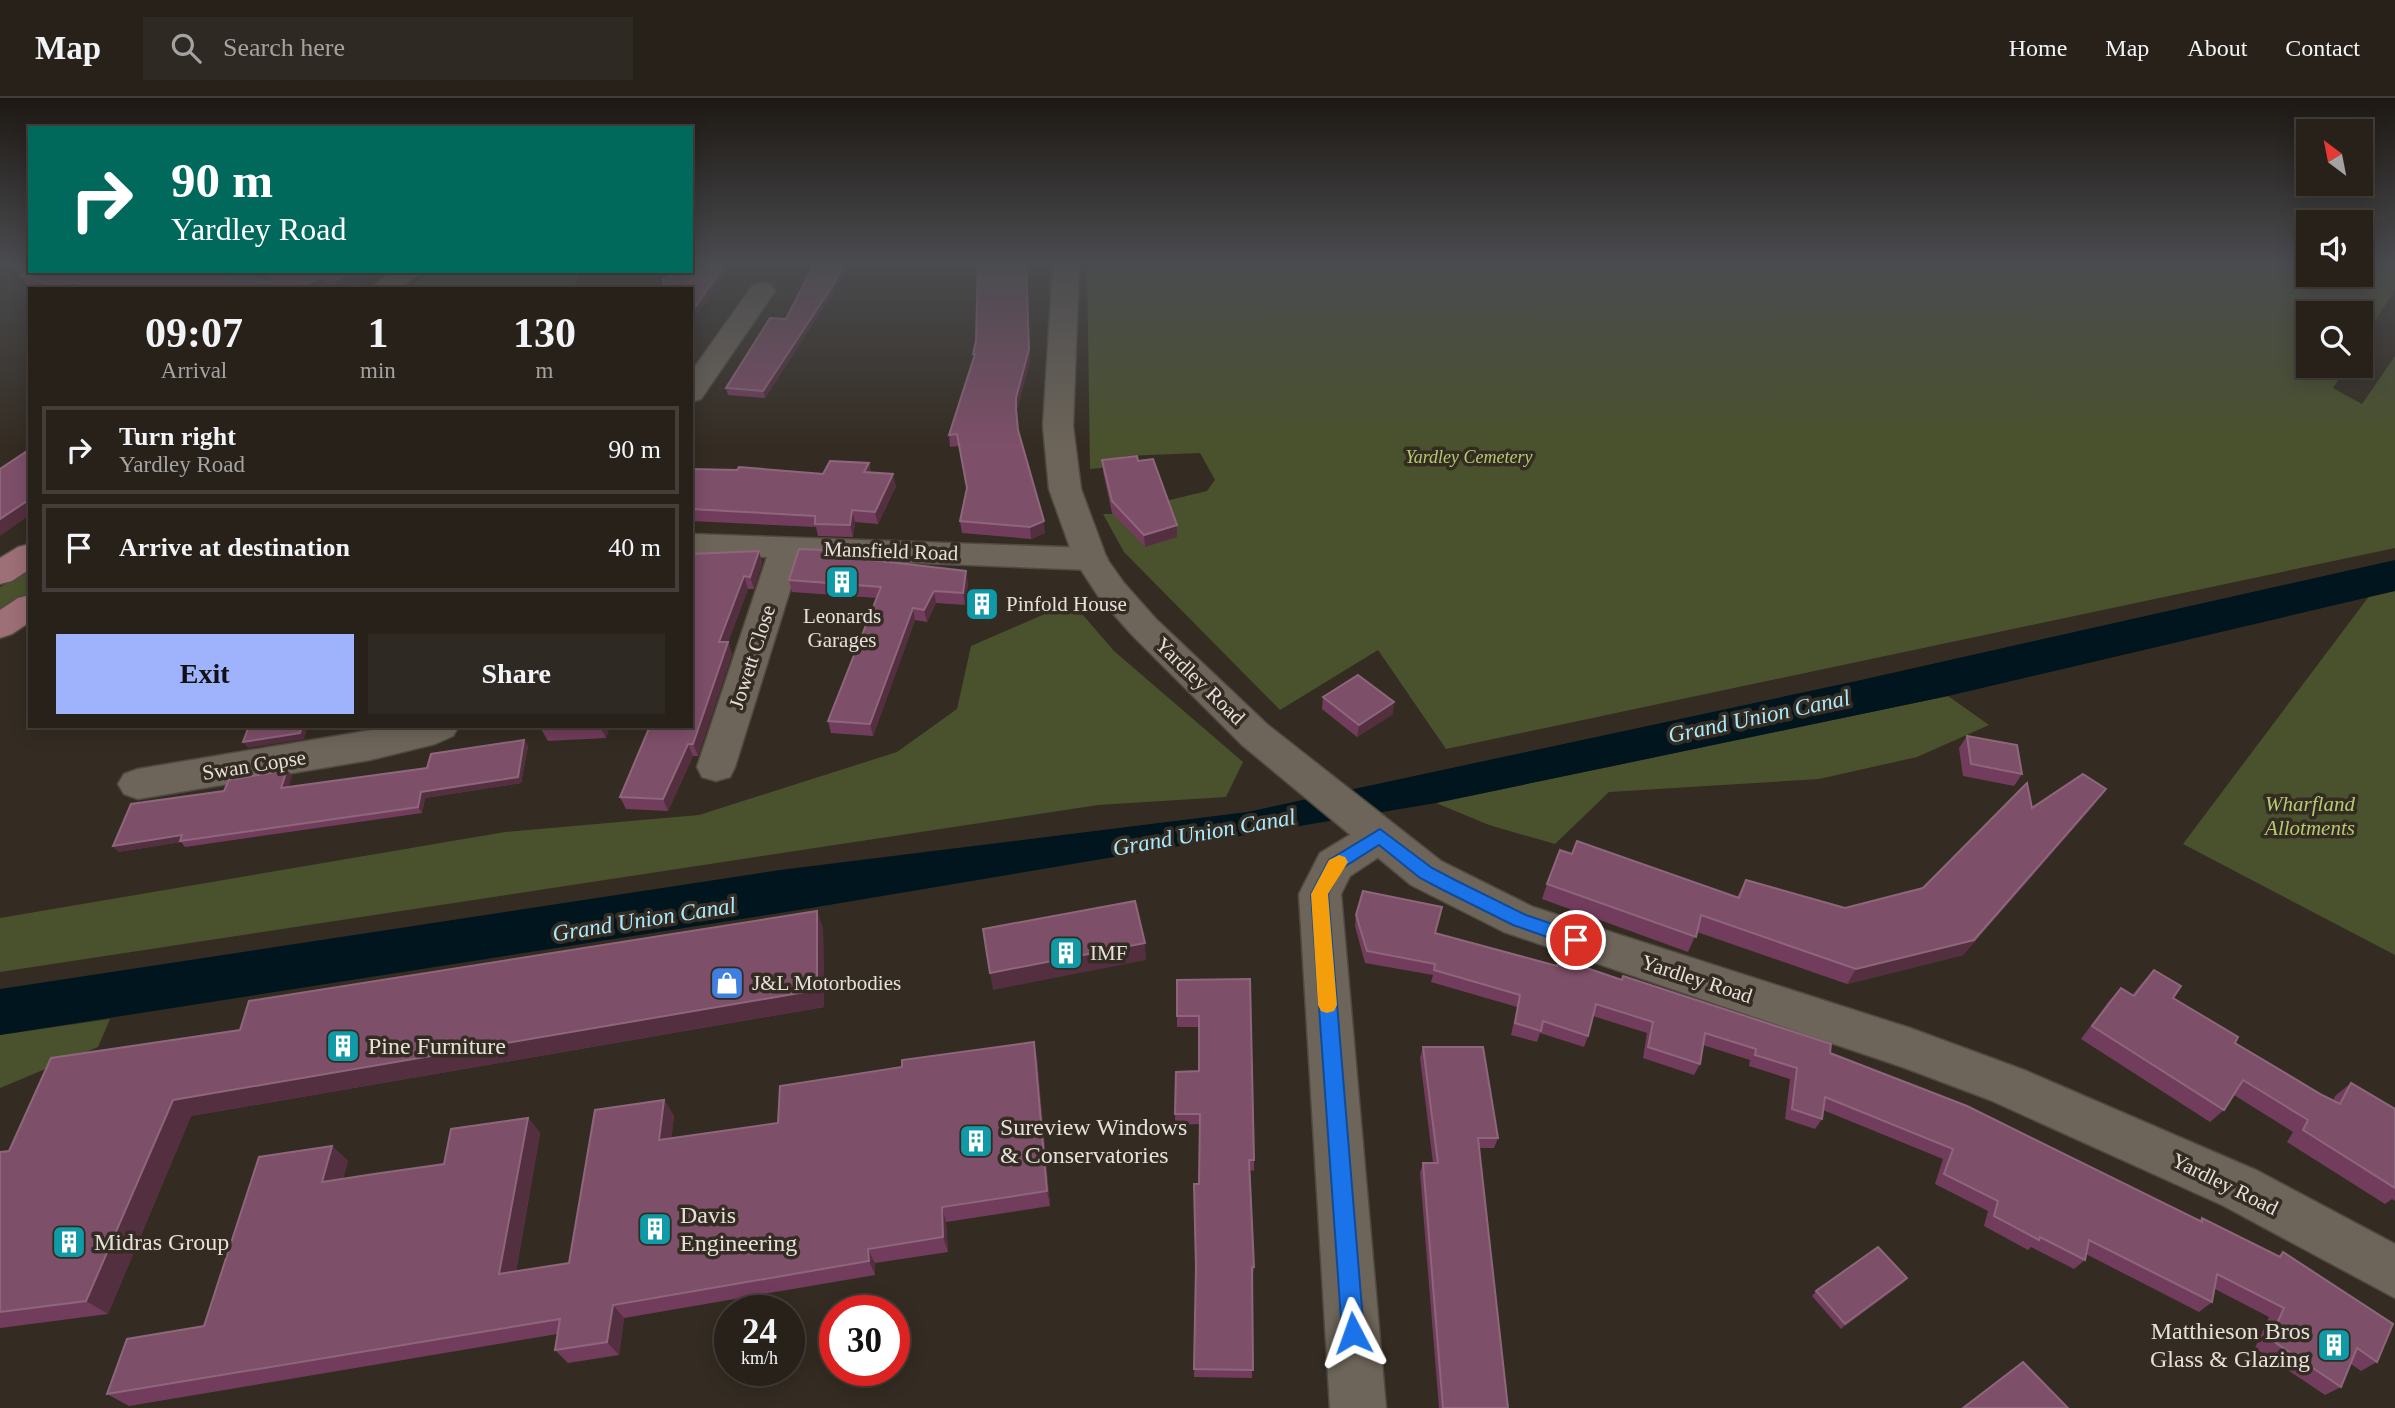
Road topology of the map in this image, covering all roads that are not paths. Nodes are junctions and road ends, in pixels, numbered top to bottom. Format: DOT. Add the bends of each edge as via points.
graph roads {
  1 [pos="738,325"];
  2 [pos="1063,325"];
  3 [pos="693,390"];
  4 [pos="693,544"];
  5 [pos="787,547"];
  6 [pos="1091,559"];
  7 [pos="28,607"];
  8 [pos="0,626"];
  9 [pos="436,728"];
  10 [pos="370,736"];
  11 [pos="716,767"];
  12 [pos="138,784"];
  13 [pos="1376,832"];
  14 [pos="2395,1272"];
  15 [pos="1358,1408"];
  1 -- 3 [label="street"];
  2 -- 6 [label="street, Yardley Road" via="1058,426 1065,489"];
  4 -- 5 [label="street, Mansfield Road"];
  5 -- 6 [label="street, Mansfield Road"];
  5 -- 11 [label="street, Jowett Close"];
  6 -- 13 [label="street, Yardley Road" via="1144,627 1255,735"];
  7 -- 8 [label="main road"];
  9 -- 10 [label="street, Swan Copse" via="422,734"];
  10 -- 12 [label="street, Swan Copse"];
  13 -- 14 [label="street, Yardley Road" via="1426,873 1519,920 2007,1085 2240,1188"];
  13 -- 15 [label="street" via="1335,865 1320,894"];
}
